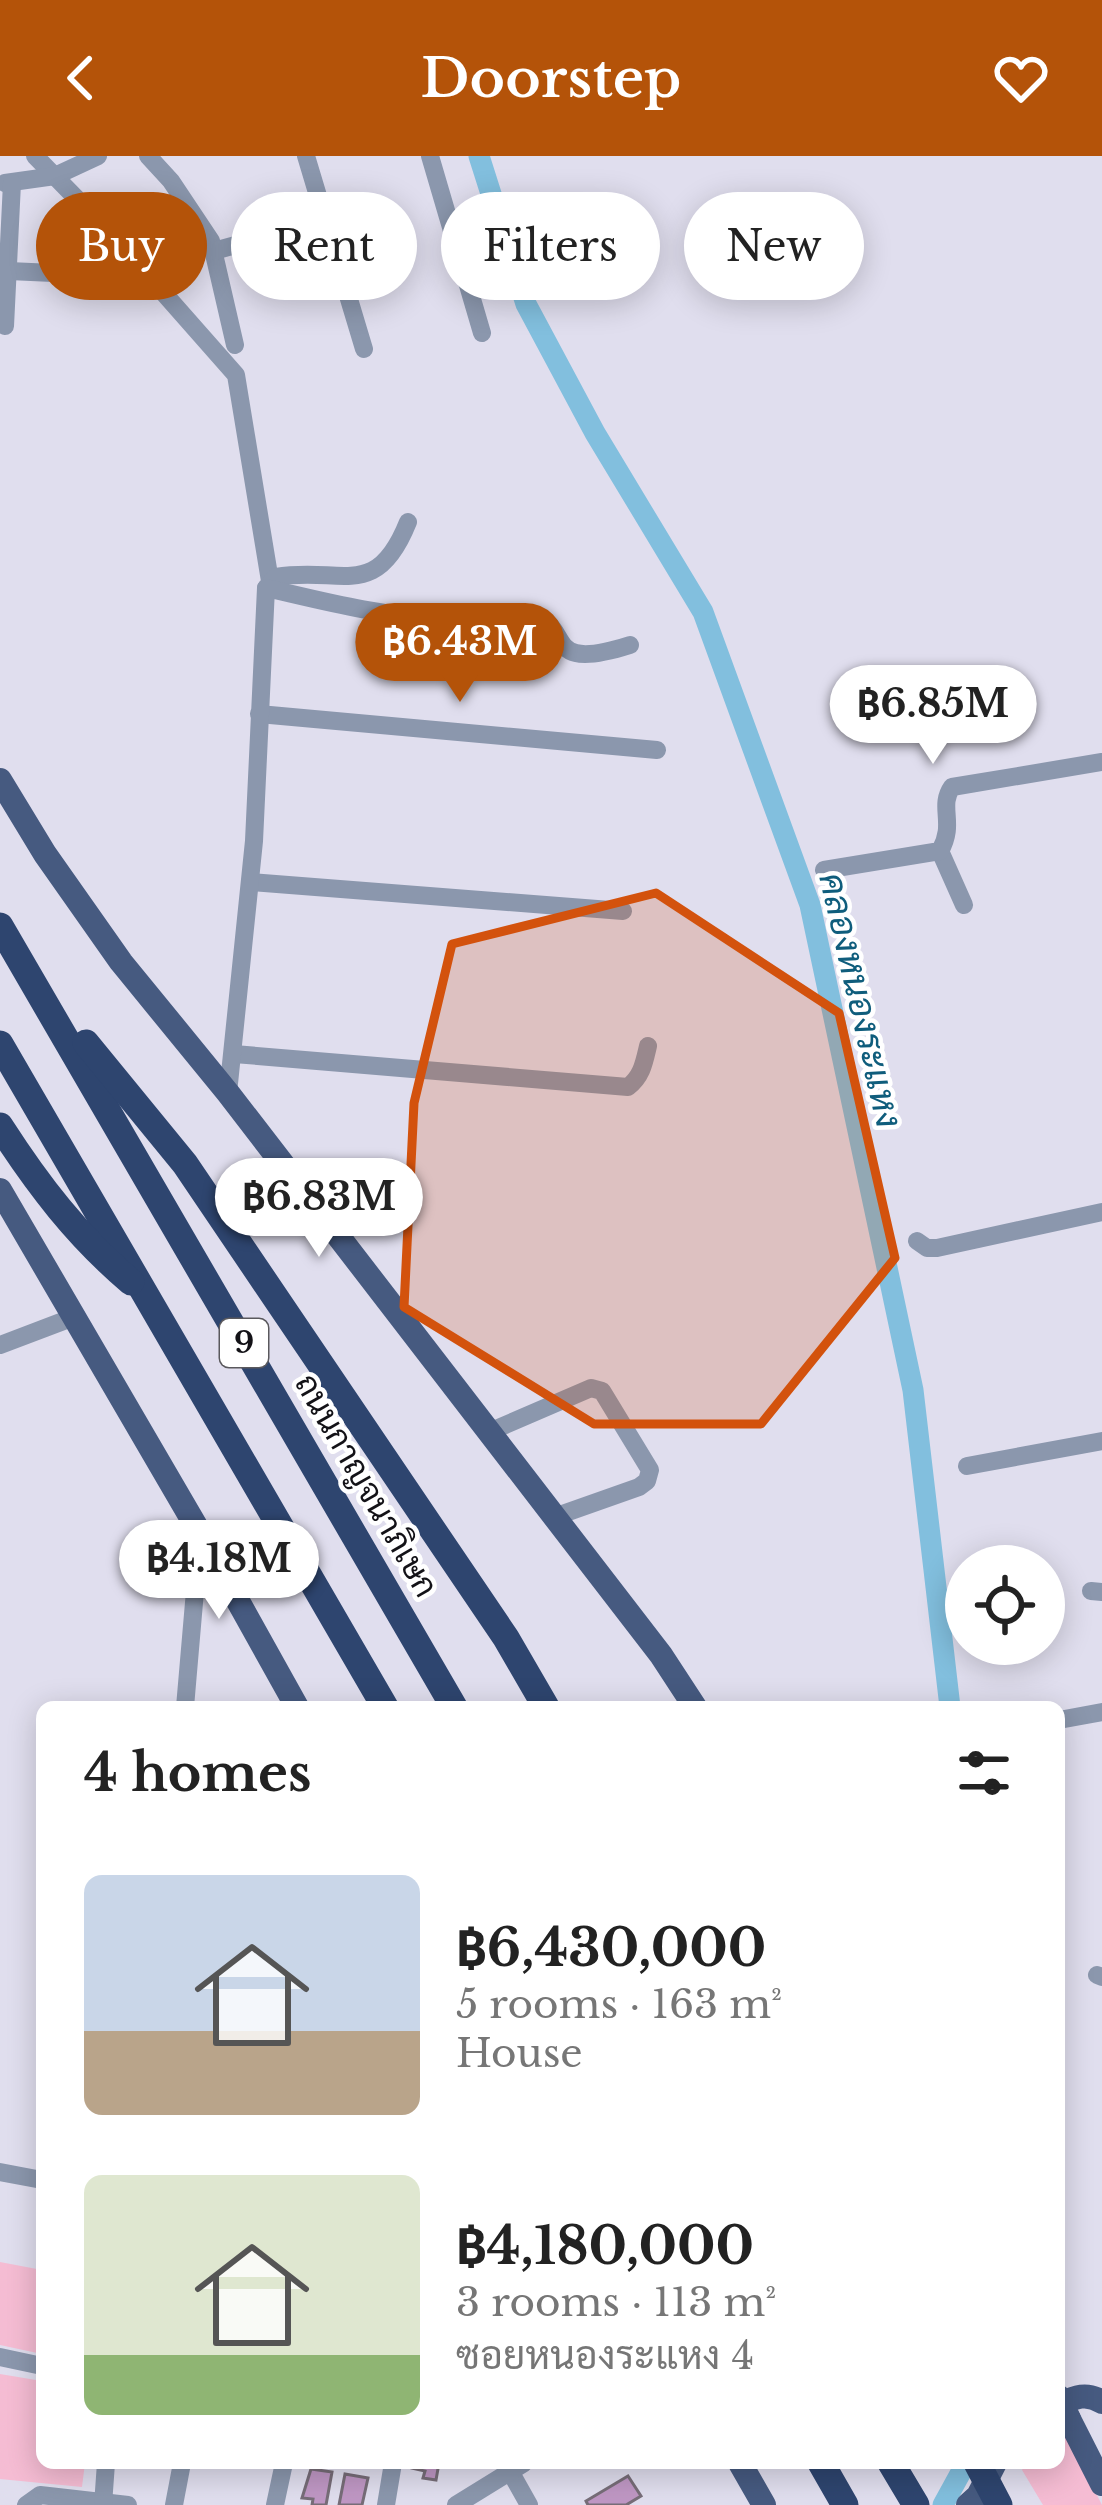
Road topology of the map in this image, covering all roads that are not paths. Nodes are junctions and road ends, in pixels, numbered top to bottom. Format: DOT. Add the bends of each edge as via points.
graph roads {
  1 [pos="35,156"];
  2 [pos="98,156"];
  3 [pos="148,156"];
  4 [pos="305,156"];
  5 [pos="430,156"];
  6 [pos="55,176"];
  7 [pos="6,183"];
  8 [pos="316,192"];
  9 [pos="231,246"];
  10 [pos="214,251"];
  11 [pos="9,271"];
  12 [pos="36,272"];
  13 [pos="349,300"];
  14 [pos="5,326"];
  15 [pos="482,333"];
  16 [pos="235,345"];
  17 [pos="364,349"];
  18 [pos="408,522"];
  19 [pos="268,584"];
  20 [pos="630,645"];
  21 [pos="259,714"];
  22 [pos="657,750"];
  23 [pos="1102,762"];
  24 [pos="0,780"];
  25 [pos="940,851"];
  26 [pos="824,869"];
  27 [pos="250,882"];
  28 [pos="964,905"];
  29 [pos="623,911"];
  30 [pos="0,926"];
  31 [pos="34,979"];
  32 [pos="0,1044"];
  33 [pos="648,1046"];
  34 [pos="234,1054"];
  35 [pos="228,1093"];
  36 [pos="0,1126"];
  37 [pos="0,1190"];
  38 [pos="1102,1212"];
  39 [pos="916,1241"];
  40 [pos="148,1297"];
  41 [pos="74,1317"];
  42 [pos="0,1345"];
  43 [pos="489,1432"];
  44 [pos="1102,1441"];
  45 [pos="967,1466"];
  46 [pos="554,1516"];
  47 [pos="200,1533"];
  48 [pos="186,1701"];
  49 [pos="293,1701"];
  50 [pos="382,1701"];
  51 [pos="451,1701"];
  52 [pos="543,1701"];
  53 [pos="690,1701"];
  54 [pos="1102,1712"];
  55 [pos="1065,1719"];
  56 [pos="0,2171"];
  57 [pos="36,2179"];
  58 [pos="0,2357"];
  59 [pos="36,2365"];
  60 [pos="1102,2402"];
  61 [pos="1065,2405"];
  62 [pos="1065,2413"];
  63 [pos="106,2469"];
  64 [pos="181,2469"];
  65 [pos="283,2469"];
  66 [pos="392,2469"];
  67 [pos="743,2469"];
  68 [pos="824,2469"];
  69 [pos="895,2469"];
  70 [pos="980,2469"];
  71 [pos="992,2469"];
  72 [pos="509,2470"];
  73 [pos="1102,2484"];
  74 [pos="103,2502"];
  75 [pos="26,2505"];
  76 [pos="128,2505"];
  77 [pos="174,2505"];
  78 [pos="275,2505"];
  79 [pos="386,2505"];
  80 [pos="456,2505"];
  81 [pos="529,2505"];
  82 [pos="764,2505"];
  83 [pos="845,2505"];
  84 [pos="916,2505"];
  85 [pos="968,2505"];
  86 [pos="999,2505"];
  1 -- 6 [label="street"];
  2 -- 6 [label="street"];
  3 -- 10 [label="street"];
  4 -- 8 [label="street"];
  5 -- 15 [label="street"];
  6 -- 7 [label="street"];
  6 -- 19 [label="street" via="236,375"];
  7 -- 11 [label="street"];
  9 -- 10 [label="street"];
  10 -- 16 [label="street"];
  11 -- 12 [label="street"];
  11 -- 14 [label="street"];
  13 -- 17 [label="street"];
  18 -- 19 [label="street" via="397,550 367,574 290,574"];
  19 -- 20 [label="street" via="390,616 535,615 561,646 585,656"];
  19 -- 21 [label="street"];
  21 -- 22 [label="street"];
  21 -- 27 [label="street"];
  23 -- 25 [label="street" via="952,787"];
  24 -- 35 [label="main road" via="121,962"];
  25 -- 26 [label="street"];
  25 -- 28 [label="street"];
  27 -- 29 [label="street"];
  27 -- 34 [label="street"];
  30 -- 31 [label="highway, ถนนกาญจนาภิเษก / 9"];
  31 -- 51 [label="highway, ถนนกาญจนาภิเษก / 9"];
  31 -- 52 [label="highway" via="185,1164"];
  32 -- 40 [label="highway, 9"];
  33 -- 34 [label="street" via="628,1087"];
  34 -- 35 [label="street"];
  35 -- 43 [label="main road"];
  36 -- 40 [label="highway" via="53,1205"];
  37 -- 41 [label="main road"];
  38 -- 39 [label="street" via="937,1247"];
  40 -- 50 [label="highway, 9"];
  41 -- 42 [label="street"];
  41 -- 47 [label="main road"];
  43 -- 46 [label="main road"];
  43 -- 46 [label="street" via="591,1388 602,1391 650,1470 647,1480"];
  44 -- 45 [label="street"];
  46 -- 53 [label="main road"];
  47 -- 48 [label="street"];
  47 -- 49 [label="main road"];
  54 -- 55 [label="street"];
  56 -- 57 [label="street"];
  58 -- 59 [label="street"];
  60 -- 61 [label="main road" via="1092,2395"];
  62 -- 73 [label="main road"];
  63 -- 74 [label="street"];
  64 -- 77 [label="street"];
  65 -- 78 [label="street"];
  66 -- 79 [label="street"];
  67 -- 82 [label="main road"];
  68 -- 83 [label="highway"];
  69 -- 84 [label="highway"];
  70 -- 86 [label="highway, bridge"];
  71 -- 85 [label="main road"];
  72 -- 80 [label="street"];
  72 -- 81 [label="street"];
  74 -- 75 [label="street" via="40,2495"];
  74 -- 76 [label="street"];
}
